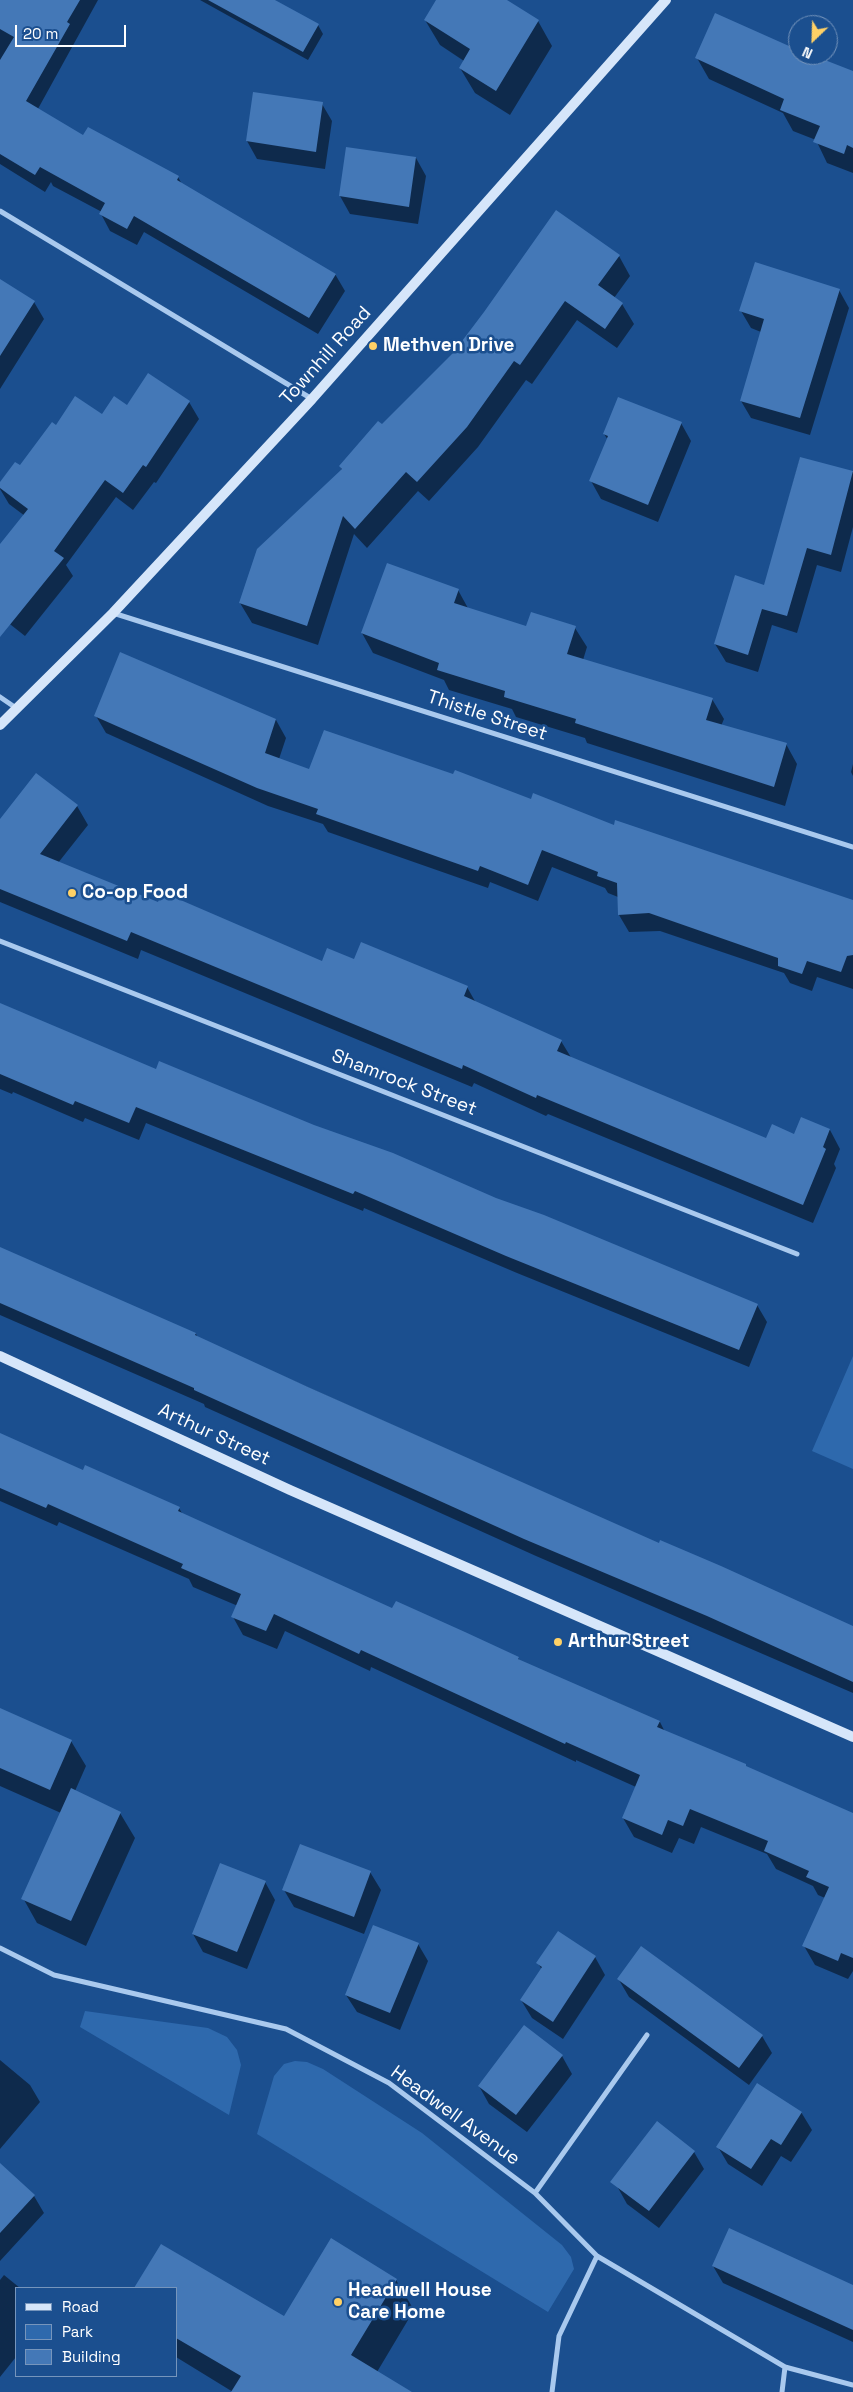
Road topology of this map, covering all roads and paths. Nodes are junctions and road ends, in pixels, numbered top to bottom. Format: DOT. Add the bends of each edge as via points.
graph roads {
  1 [pos="666,0"];
  2 [pos="0,211"];
  3 [pos="312,400"];
  4 [pos="113,612"];
  5 [pos="0,697"];
  6 [pos="16,708"];
  7 [pos="0,725"];
  8 [pos="853,847"];
  9 [pos="0,941"];
  10 [pos="797,1254"];
  11 [pos="0,1356"];
  12 [pos="853,1737"];
  13 [pos="0,1948"];
  14 [pos="647,2035"];
  15 [pos="536,2193"];
  16 [pos="597,2256"];
  17 [pos="786,2367"];
  18 [pos="853,2385"];
  19 [pos="552,2392"];
  20 [pos="782,2392"];
  1 -- 3 [label="street, Townhill Road"];
  2 -- 3 [label="street"];
  3 -- 4 [label="street, Townhill Road"];
  4 -- 6 [label="street, Townhill Road"];
  4 -- 8 [label="street, Thistle Street"];
  5 -- 6 [label="street"];
  6 -- 7 [label="street, Townhill Road"];
  9 -- 10 [label="street, Shamrock Street"];
  11 -- 12 [label="street, Arthur Street" via="290,1490"];
  13 -- 15 [label="street, Headwell Avenue" via="54,1975 286,2029 389,2083"];
  14 -- 15 [label="street"];
  15 -- 16 [label="street, Headwell Avenue"];
  16 -- 17 [label="street, Headwell Avenue"];
  16 -- 19 [label="street" via="559,2336"];
  17 -- 18 [label="street, Headwell Avenue"];
  17 -- 20 [label="street"];
}
